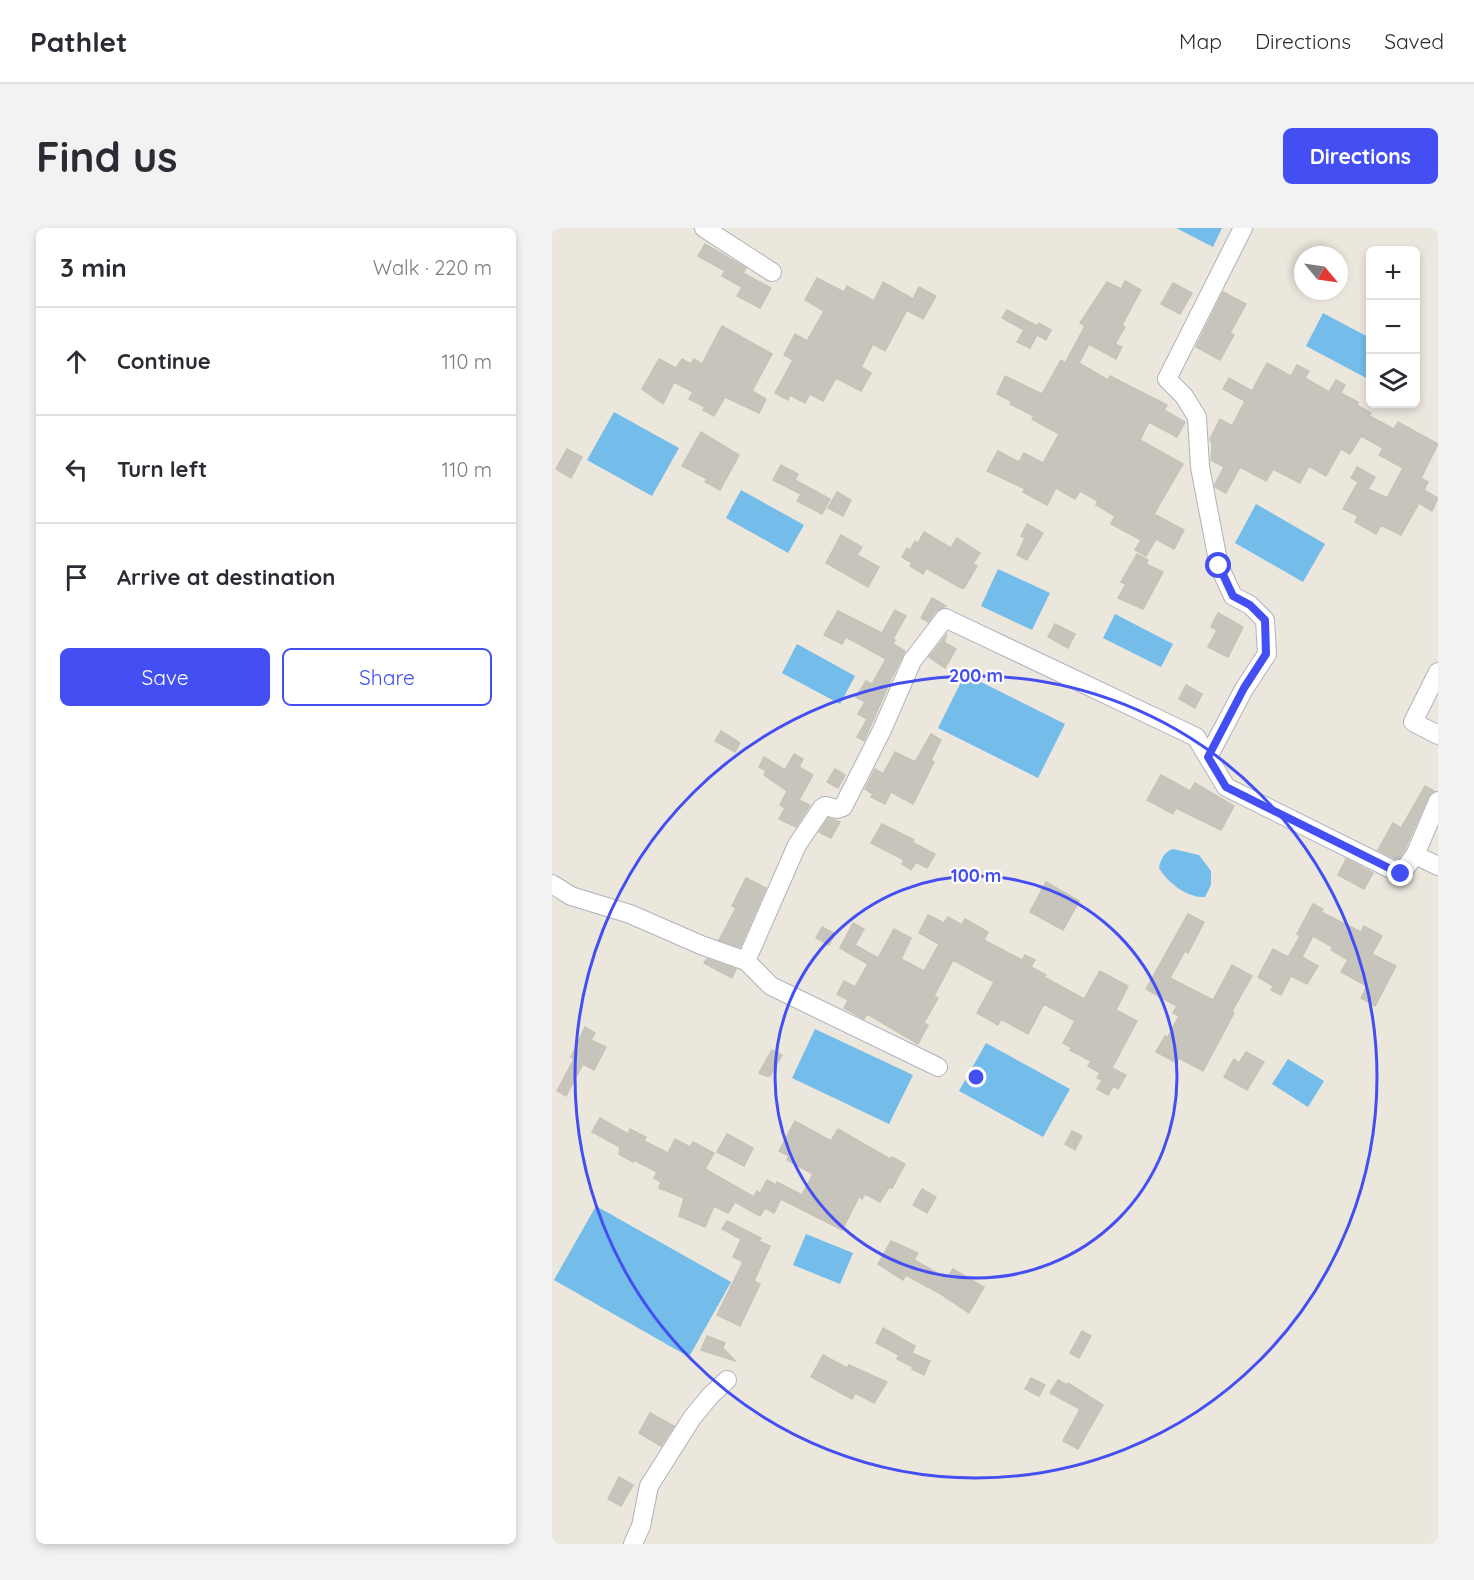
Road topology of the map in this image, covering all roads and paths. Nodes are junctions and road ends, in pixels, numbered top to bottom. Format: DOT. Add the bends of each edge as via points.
graph roads {
  1 [pos="704,228"];
  2 [pos="1243,228"];
  3 [pos="772,272"];
  4 [pos="1438,672"];
  5 [pos="1438,735"];
  6 [pos="1208,757"];
  7 [pos="1438,801"];
  8 [pos="1415,855"];
  9 [pos="1438,866"];
  10 [pos="552,885"];
  11 [pos="746,961"];
  12 [pos="938,1067"];
  13 [pos="727,1380"];
  14 [pos="633,1544"];
  1 -- 3 [label="street"];
  2 -- 6 [label="street" via="1167,379 1197,417 1200,467 1219,566 1233,596 1265,620 1266,654"];
  4 -- 5 [label="street" via="1413,722"];
  6 -- 8 [label="street" via="1226,787 1401,874"];
  6 -- 11 [label="street" via="1196,737 945,618 912,661 843,807 822,808 802,836"];
  7 -- 8 [label="street"];
  8 -- 9 [label="street"];
  10 -- 11 [label="street" via="571,896 630,914"];
  11 -- 12 [label="street" via="771,986"];
  13 -- 14 [label="street" via="692,1419 649,1486"];
}
